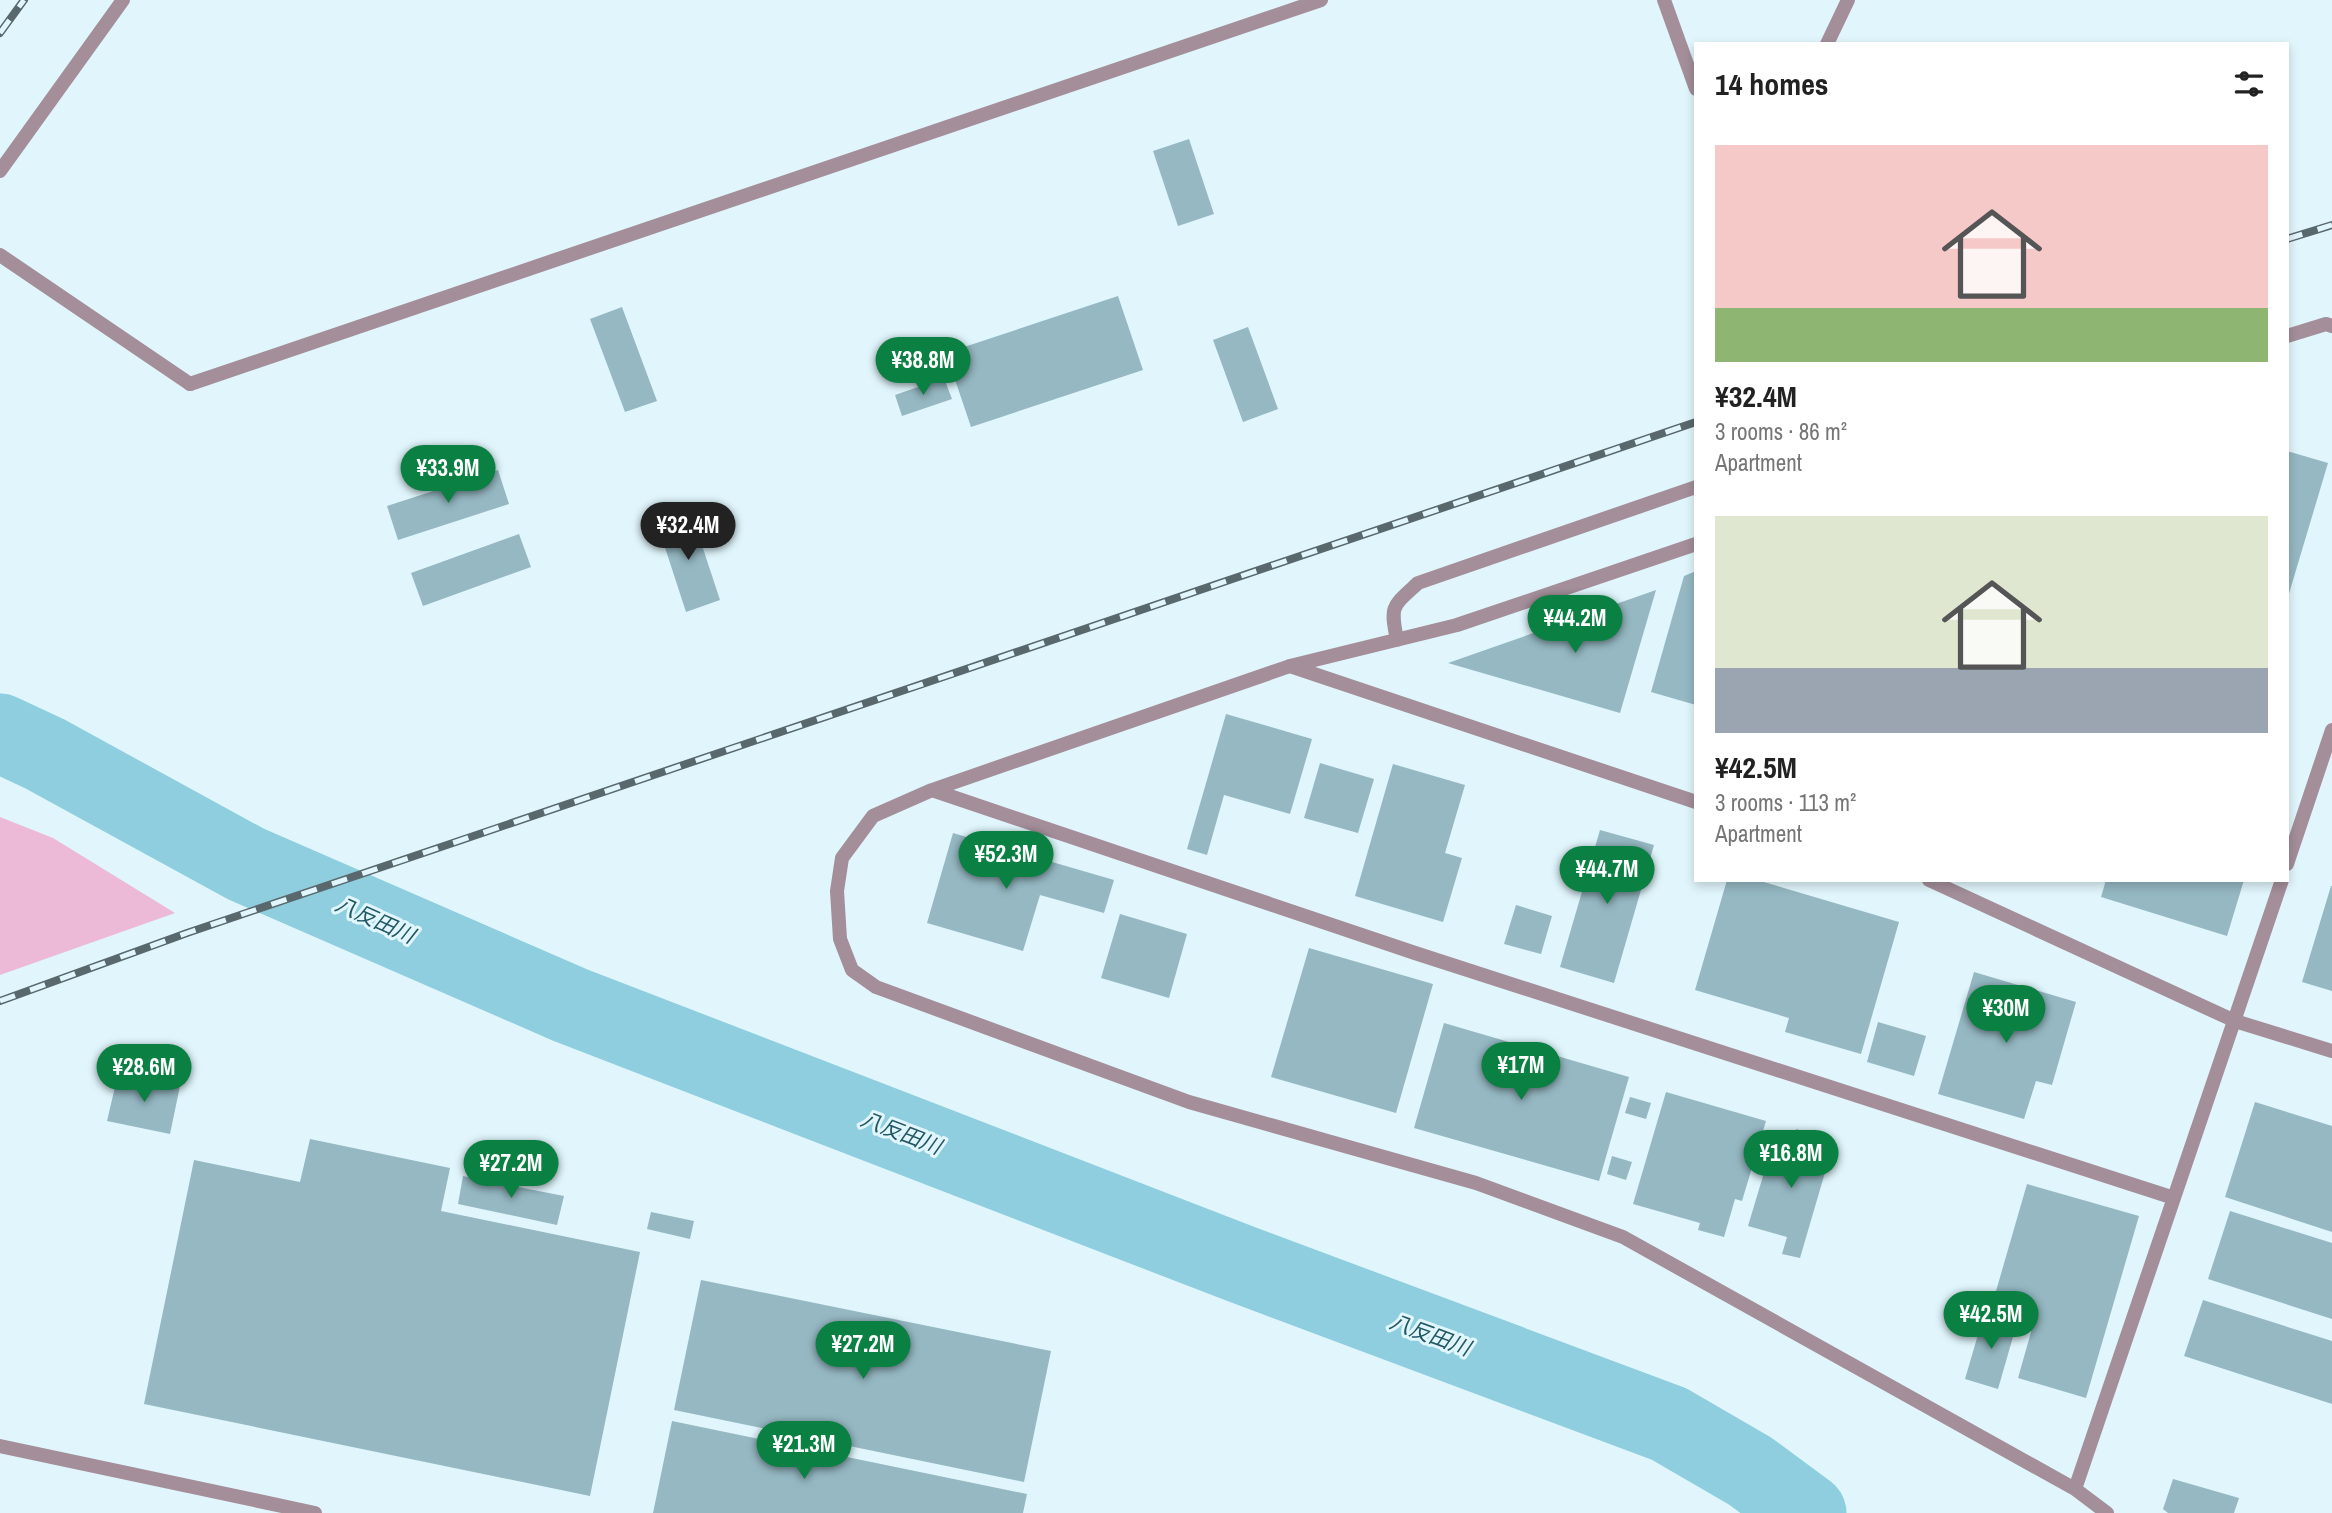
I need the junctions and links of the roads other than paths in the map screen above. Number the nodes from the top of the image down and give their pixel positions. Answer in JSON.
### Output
{"nodes":[{"id":1,"x":123,"y":0,"type":"edge"},
{"id":2,"x":1321,"y":0,"type":"edge"},
{"id":3,"x":1664,"y":0,"type":"edge"},
{"id":4,"x":1848,"y":0,"type":"edge"},
{"id":5,"x":1829,"y":42,"type":"edge"},
{"id":6,"x":1694,"y":83,"type":"edge"},
{"id":7,"x":0,"y":171,"type":"edge"},
{"id":8,"x":0,"y":255,"type":"edge"},
{"id":9,"x":2332,"y":326,"type":"edge"},
{"id":10,"x":2289,"y":335,"type":"edge"},
{"id":11,"x":1694,"y":488,"type":"edge"},
{"id":12,"x":1694,"y":545,"type":"edge"},
{"id":13,"x":1397,"y":640,"type":"junction"},
{"id":14,"x":1290,"y":666,"type":"junction"},
{"id":15,"x":2332,"y":730,"type":"edge"},
{"id":16,"x":932,"y":790,"type":"junction"},
{"id":17,"x":1694,"y":801,"type":"edge"},
{"id":18,"x":2289,"y":858,"type":"edge"},
{"id":19,"x":1933,"y":882,"type":"edge"},
{"id":20,"x":2281,"y":882,"type":"edge"},
{"id":21,"x":2235,"y":1021,"type":"junction"},
{"id":22,"x":2332,"y":1051,"type":"edge"},
{"id":23,"x":2174,"y":1198,"type":"junction"},
{"id":24,"x":0,"y":1446,"type":"edge"},
{"id":25,"x":2075,"y":1489,"type":"junction"},
{"id":26,"x":315,"y":1513,"type":"edge"},
{"id":27,"x":2107,"y":1513,"type":"edge"}],
"edges":[{"from":1,"to":7,"type":"street"},
{"from":2,"to":8,"type":"street"},
{"from":3,"to":6,"type":"street"},
{"from":4,"to":5,"type":"street"},
{"from":9,"to":10,"type":"street"},
{"from":11,"to":13,"type":"street"},
{"from":12,"to":13,"type":"street"},
{"from":13,"to":14,"type":"street"},
{"from":14,"to":16,"type":"street"},
{"from":14,"to":17,"type":"street"},
{"from":15,"to":18,"type":"street"},
{"from":16,"to":23,"type":"street"},
{"from":16,"to":25,"type":"street"},
{"from":19,"to":21,"type":"street"},
{"from":20,"to":21,"type":"street"},
{"from":21,"to":22,"type":"street"},
{"from":21,"to":23,"type":"street"},
{"from":23,"to":25,"type":"street"},
{"from":24,"to":26,"type":"street"},
{"from":25,"to":27,"type":"street"}]}
